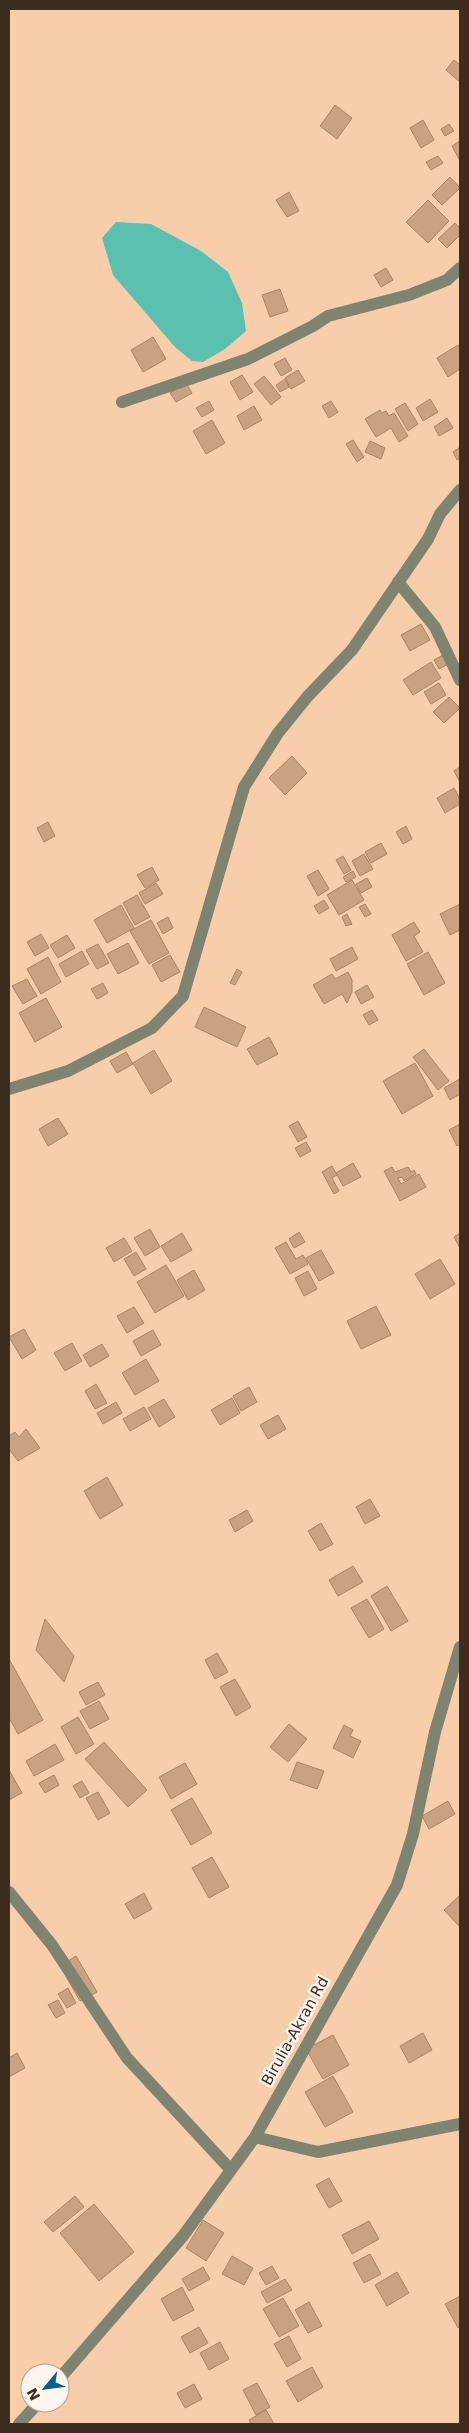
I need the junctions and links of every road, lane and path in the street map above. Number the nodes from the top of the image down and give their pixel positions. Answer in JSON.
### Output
{"nodes":[{"id":1,"x":460,"y":268,"type":"edge"},
{"id":2,"x":122,"y":402,"type":"dead end"},
{"id":3,"x":460,"y":490,"type":"edge"},
{"id":4,"x":398,"y":582,"type":"junction"},
{"id":5,"x":460,"y":680,"type":"edge"},
{"id":6,"x":9,"y":1090,"type":"edge"},
{"id":7,"x":460,"y":1647,"type":"edge"},
{"id":8,"x":9,"y":1892,"type":"edge"},
{"id":9,"x":460,"y":2124,"type":"edge"},
{"id":10,"x":255,"y":2137,"type":"junction"},
{"id":11,"x":230,"y":2170,"type":"junction"},
{"id":12,"x":70,"y":2366,"type":"edge"},
{"id":13,"x":29,"y":2413,"type":"edge"},
{"id":14,"x":19,"y":2424,"type":"edge"}],
"edges":[{"from":1,"to":2,"type":"street"},
{"from":3,"to":4,"type":"street"},
{"from":4,"to":5,"type":"street"},
{"from":4,"to":6,"type":"street"},
{"from":7,"to":10,"type":"street","name":"Birulia-Akran Rd"},
{"from":8,"to":11,"type":"street"},
{"from":9,"to":10,"type":"street"},
{"from":10,"to":11,"type":"street","name":"Birulia-Akran Rd"},
{"from":11,"to":12,"type":"street","name":"Birulia-Akran Rd"},
{"from":13,"to":14,"type":"street"}]}
